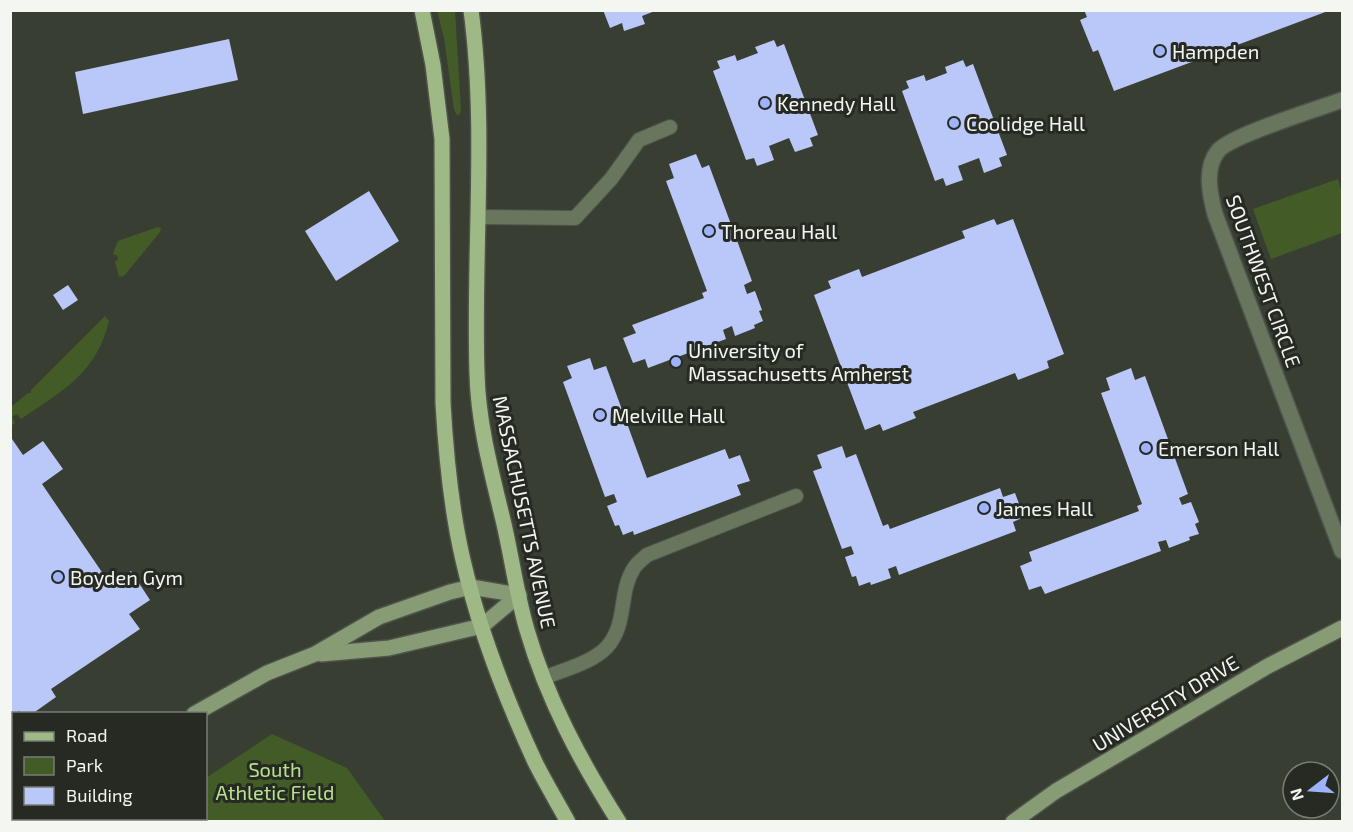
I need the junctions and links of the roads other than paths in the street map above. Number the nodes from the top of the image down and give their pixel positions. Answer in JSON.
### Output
{"nodes":[{"id":1,"x":422,"y":10,"type":"edge"},
{"id":2,"x":471,"y":10,"type":"edge"},
{"id":3,"x":1342,"y":100,"type":"edge"},
{"id":4,"x":670,"y":127,"type":"dead end"},
{"id":5,"x":478,"y":217,"type":"junction"},
{"id":6,"x":796,"y":496,"type":"dead end"},
{"id":7,"x":1342,"y":551,"type":"edge"},
{"id":8,"x":471,"y":587,"type":"junction"},
{"id":9,"x":519,"y":595,"type":"junction"},
{"id":10,"x":482,"y":626,"type":"junction"},
{"id":11,"x":1342,"y":628,"type":"edge"},
{"id":12,"x":315,"y":654,"type":"junction"},
{"id":13,"x":543,"y":678,"type":"junction"},
{"id":14,"x":198,"y":712,"type":"edge"},
{"id":15,"x":568,"y":822,"type":"edge"},
{"id":16,"x":619,"y":822,"type":"edge"},
{"id":17,"x":1013,"y":822,"type":"edge"}],
"edges":[{"from":1,"to":8,"type":"main road"},
{"from":2,"to":5,"type":"main road","name":"MASSACHUSETTS AVENUE"},
{"from":3,"to":7,"type":"street","name":"SOUTHWEST CIRCLE"},
{"from":4,"to":5,"type":"lane"},
{"from":5,"to":9,"type":"main road","name":"MASSACHUSETTS AVENUE"},
{"from":6,"to":13,"type":"lane"},
{"from":8,"to":9,"type":"main road"},
{"from":8,"to":10,"type":"main road"},
{"from":8,"to":12,"type":"main road"},
{"from":9,"to":10,"type":"main road"},
{"from":9,"to":13,"type":"main road","name":"MASSACHUSETTS AVENUE"},
{"from":10,"to":12,"type":"main road"},
{"from":10,"to":15,"type":"main road"},
{"from":11,"to":17,"type":"main road","name":"UNIVERSITY DRIVE"},
{"from":12,"to":14,"type":"main road"},
{"from":13,"to":16,"type":"main road","name":"MASSACHUSETTS AVENUE"}]}
